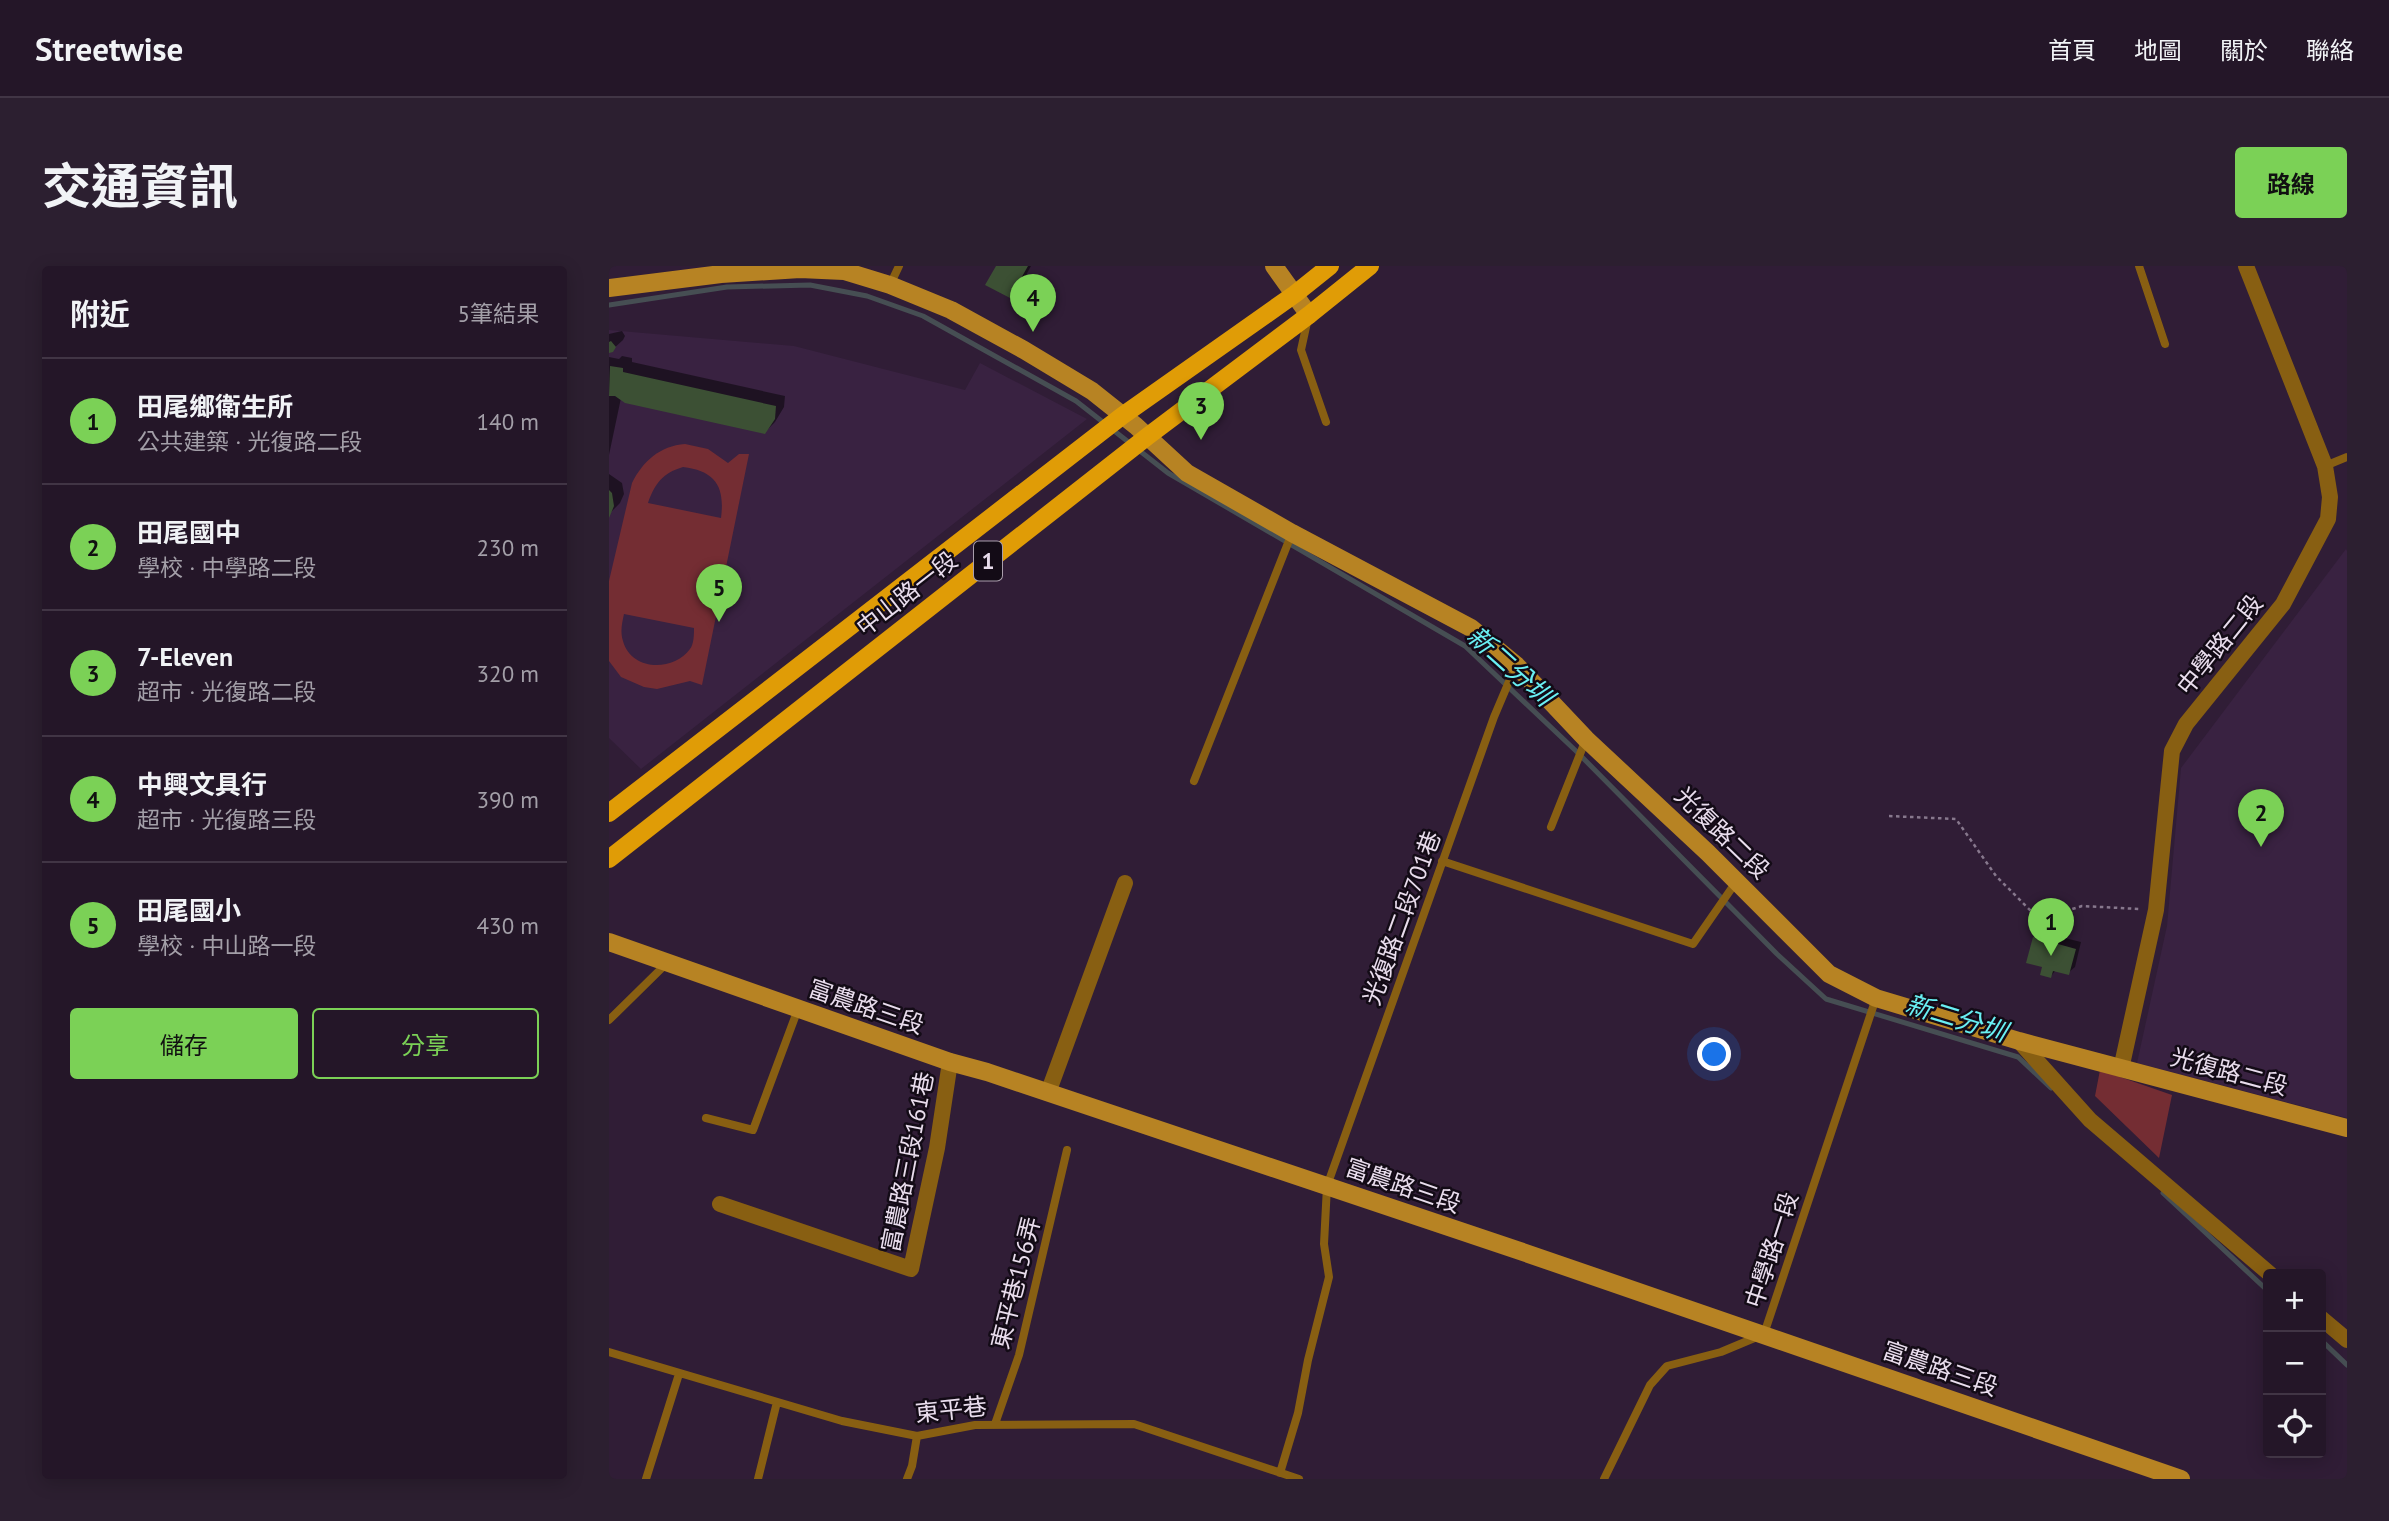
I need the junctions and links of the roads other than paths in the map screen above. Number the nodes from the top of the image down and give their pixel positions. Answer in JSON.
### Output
{"nodes":[{"id":1,"x":899,"y":266,"type":"edge"},
{"id":2,"x":1274,"y":266,"type":"edge"},
{"id":3,"x":1330,"y":266,"type":"edge"},
{"id":4,"x":1370,"y":266,"type":"edge"},
{"id":5,"x":2139,"y":266,"type":"edge"},
{"id":6,"x":2246,"y":266,"type":"edge"},
{"id":7,"x":890,"y":285,"type":"junction"},
{"id":8,"x":609,"y":288,"type":"edge"},
{"id":9,"x":1295,"y":294,"type":"junction"},
{"id":10,"x":1309,"y":315,"type":"junction"},
{"id":11,"x":2165,"y":344,"type":"dead end"},
{"id":12,"x":1326,"y":422,"type":"dead end"},
{"id":13,"x":1135,"y":426,"type":"junction"},
{"id":14,"x":2347,"y":457,"type":"edge"},
{"id":15,"x":2325,"y":467,"type":"junction"},
{"id":16,"x":1292,"y":533,"type":"junction"},
{"id":17,"x":1516,"y":665,"type":"junction"},
{"id":18,"x":1586,"y":740,"type":"junction"},
{"id":19,"x":1194,"y":781,"type":"dead end"},
{"id":20,"x":609,"y":813,"type":"edge"},
{"id":21,"x":1551,"y":827,"type":"dead end"},
{"id":22,"x":609,"y":859,"type":"edge"},
{"id":23,"x":1443,"y":861,"type":"junction"},
{"id":24,"x":1737,"y":881,"type":"junction"},
{"id":25,"x":1125,"y":883,"type":"dead end"},
{"id":26,"x":609,"y":942,"type":"edge"},
{"id":27,"x":667,"y":963,"type":"junction"},
{"id":28,"x":1876,"y":998,"type":"junction"},
{"id":29,"x":797,"y":1009,"type":"junction"},
{"id":30,"x":609,"y":1020,"type":"edge"},
{"id":31,"x":2019,"y":1041,"type":"junction"},
{"id":32,"x":950,"y":1062,"type":"junction"},
{"id":33,"x":2121,"y":1069,"type":"junction"},
{"id":34,"x":1048,"y":1093,"type":"junction"},
{"id":35,"x":706,"y":1118,"type":"dead end"},
{"id":36,"x":2347,"y":1128,"type":"edge"},
{"id":37,"x":1067,"y":1150,"type":"dead end"},
{"id":38,"x":1327,"y":1186,"type":"junction"},
{"id":39,"x":720,"y":1205,"type":"dead end"},
{"id":40,"x":2264,"y":1269,"type":"edge"},
{"id":41,"x":2326,"y":1322,"type":"edge"},
{"id":42,"x":1764,"y":1334,"type":"junction"},
{"id":43,"x":2347,"y":1340,"type":"edge"},
{"id":44,"x":609,"y":1352,"type":"edge"},
{"id":45,"x":679,"y":1374,"type":"junction"},
{"id":46,"x":777,"y":1402,"type":"junction"},
{"id":47,"x":995,"y":1424,"type":"junction"},
{"id":48,"x":917,"y":1436,"type":"junction"},
{"id":49,"x":1280,"y":1473,"type":"junction"},
{"id":50,"x":646,"y":1479,"type":"edge"},
{"id":51,"x":758,"y":1479,"type":"edge"},
{"id":52,"x":907,"y":1479,"type":"edge"},
{"id":53,"x":1299,"y":1479,"type":"edge"},
{"id":54,"x":1604,"y":1479,"type":"edge"},
{"id":55,"x":2181,"y":1479,"type":"edge"}],
"edges":[{"from":1,"to":7,"type":"lane"},
{"from":2,"to":9,"type":"street"},
{"from":3,"to":9,"type":"main road","name":"中山路一段","number":"1"},
{"from":4,"to":10,"type":"main road","name":"中山路一段","number":"1"},
{"from":5,"to":11,"type":"lane"},
{"from":6,"to":15,"type":"street","name":"中學路二段"},
{"from":7,"to":8,"type":"street","name":"光復路二段"},
{"from":7,"to":13,"type":"street","name":"光復路二段"},
{"from":9,"to":10,"type":"street"},
{"from":9,"to":13,"type":"main road","name":"中山路一段","number":"1"},
{"from":10,"to":12,"type":"lane"},
{"from":10,"to":13,"type":"main road","name":"中山路一段","number":"1"},
{"from":13,"to":16,"type":"street","name":"光復路二段"},
{"from":13,"to":20,"type":"main road","name":"中山路一段","number":"1"},
{"from":13,"to":22,"type":"main road","name":"中山路一段","number":"1"},
{"from":14,"to":15,"type":"lane"},
{"from":15,"to":33,"type":"street","name":"中學路二段"},
{"from":16,"to":17,"type":"street","name":"光復路二段"},
{"from":16,"to":19,"type":"lane"},
{"from":17,"to":18,"type":"street","name":"光復路二段"},
{"from":17,"to":23,"type":"lane","name":"光復路二段701巷"},
{"from":18,"to":21,"type":"lane"},
{"from":18,"to":24,"type":"street","name":"光復路二段"},
{"from":23,"to":24,"type":"lane"},
{"from":23,"to":38,"type":"lane","name":"光復路二段701巷"},
{"from":24,"to":28,"type":"street","name":"光復路二段"},
{"from":25,"to":34,"type":"street"},
{"from":26,"to":27,"type":"street","name":"富農路三段"},
{"from":27,"to":29,"type":"street","name":"富農路三段"},
{"from":27,"to":30,"type":"lane"},
{"from":28,"to":31,"type":"street","name":"光復路二段"},
{"from":28,"to":42,"type":"lane","name":"中學路一段"},
{"from":29,"to":32,"type":"street","name":"富農路三段"},
{"from":29,"to":35,"type":"lane"},
{"from":31,"to":33,"type":"street","name":"光復路二段"},
{"from":31,"to":40,"type":"street"},
{"from":32,"to":34,"type":"street","name":"富農路三段"},
{"from":32,"to":39,"type":"street","name":"富農路三段161巷"},
{"from":33,"to":36,"type":"street","name":"光復路二段"},
{"from":34,"to":38,"type":"street","name":"富農路三段"},
{"from":37,"to":47,"type":"lane","name":"東平巷156弄"},
{"from":38,"to":42,"type":"street","name":"富農路三段"},
{"from":38,"to":49,"type":"lane","name":"光復路二段701巷"},
{"from":41,"to":43,"type":"street"},
{"from":42,"to":54,"type":"lane","name":"中學路一段"},
{"from":42,"to":55,"type":"street","name":"富農路三段"},
{"from":44,"to":45,"type":"lane","name":"東平巷"},
{"from":45,"to":46,"type":"lane","name":"東平巷"},
{"from":45,"to":50,"type":"lane"},
{"from":46,"to":48,"type":"lane","name":"東平巷"},
{"from":46,"to":51,"type":"lane"},
{"from":47,"to":48,"type":"lane","name":"東平巷"},
{"from":47,"to":49,"type":"lane","name":"東平巷"},
{"from":48,"to":52,"type":"lane"},
{"from":49,"to":53,"type":"lane","name":"東平巷"}]}
